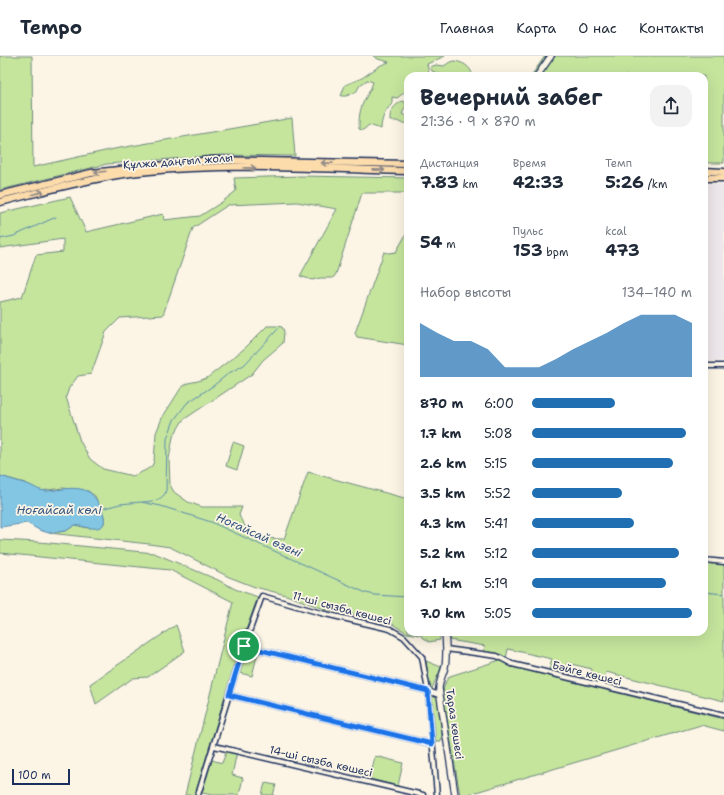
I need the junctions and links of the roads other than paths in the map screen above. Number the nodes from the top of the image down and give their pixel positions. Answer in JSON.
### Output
{"nodes":[{"id":1,"x":551,"y":56,"type":"edge"},
{"id":2,"x":540,"y":72,"type":"edge"},
{"id":3,"x":404,"y":164,"type":"edge"},
{"id":4,"x":404,"y":171,"type":"edge"},
{"id":5,"x":708,"y":171,"type":"edge"},
{"id":6,"x":724,"y":172,"type":"edge"},
{"id":7,"x":708,"y":178,"type":"edge"},
{"id":8,"x":724,"y":178,"type":"edge"},
{"id":9,"x":0,"y":195,"type":"edge"},
{"id":10,"x":0,"y":202,"type":"edge"},
{"id":11,"x":708,"y":366,"type":"edge"},
{"id":12,"x":724,"y":366,"type":"edge"},
{"id":13,"x":724,"y":372,"type":"edge"},
{"id":14,"x":708,"y":560,"type":"edge"},
{"id":15,"x":724,"y":562,"type":"edge"},
{"id":16,"x":445,"y":636,"type":"edge"},
{"id":17,"x":244,"y":646,"type":"junction"},
{"id":18,"x":446,"y":649,"type":"junction"},
{"id":19,"x":428,"y":691,"type":"junction"},
{"id":20,"x":229,"y":695,"type":"junction"},
{"id":21,"x":439,"y":695,"type":"junction"},
{"id":22,"x":724,"y":715,"type":"edge"},
{"id":23,"x":432,"y":744,"type":"junction"},
{"id":24,"x":214,"y":746,"type":"junction"},
{"id":25,"x":198,"y":795,"type":"edge"},
{"id":26,"x":423,"y":795,"type":"edge"},
{"id":27,"x":437,"y":795,"type":"edge"},
{"id":28,"x":455,"y":795,"type":"edge"}],
"edges":[{"from":1,"to":2,"type":"street"},
{"from":3,"to":9,"type":"main road","name":"Құлжа даңғыл жолы","one_way":true},
{"from":10,"to":4,"type":"main road","name":"Құлжа даңғыл жолы","one_way":true},
{"from":5,"to":6,"type":"main road"},
{"from":7,"to":8,"type":"main road"},
{"from":11,"to":12,"type":"street"},
{"from":12,"to":13,"type":"street"},
{"from":14,"to":15,"type":"street"},
{"from":16,"to":18,"type":"street","name":"Тараз көшесі"},
{"from":17,"to":19,"type":"street"},
{"from":17,"to":19,"type":"street","name":"11-ші сызба көшесі"},
{"from":17,"to":20,"type":"street"},
{"from":18,"to":21,"type":"street","name":"Тараз көшесі"},
{"from":18,"to":22,"type":"street","name":"Бәйге көшесі"},
{"from":19,"to":21,"type":"street"},
{"from":19,"to":23,"type":"street","name":"11-ші сызба көшесі"},
{"from":20,"to":23,"type":"street"},
{"from":20,"to":24,"type":"street"},
{"from":21,"to":28,"type":"street","name":"Тараз көшесі"},
{"from":23,"to":27,"type":"street","name":"11-ші сызба көшесі"},
{"from":24,"to":25,"type":"street"},
{"from":24,"to":26,"type":"street","name":"14-ші сызба көшесі"}]}
